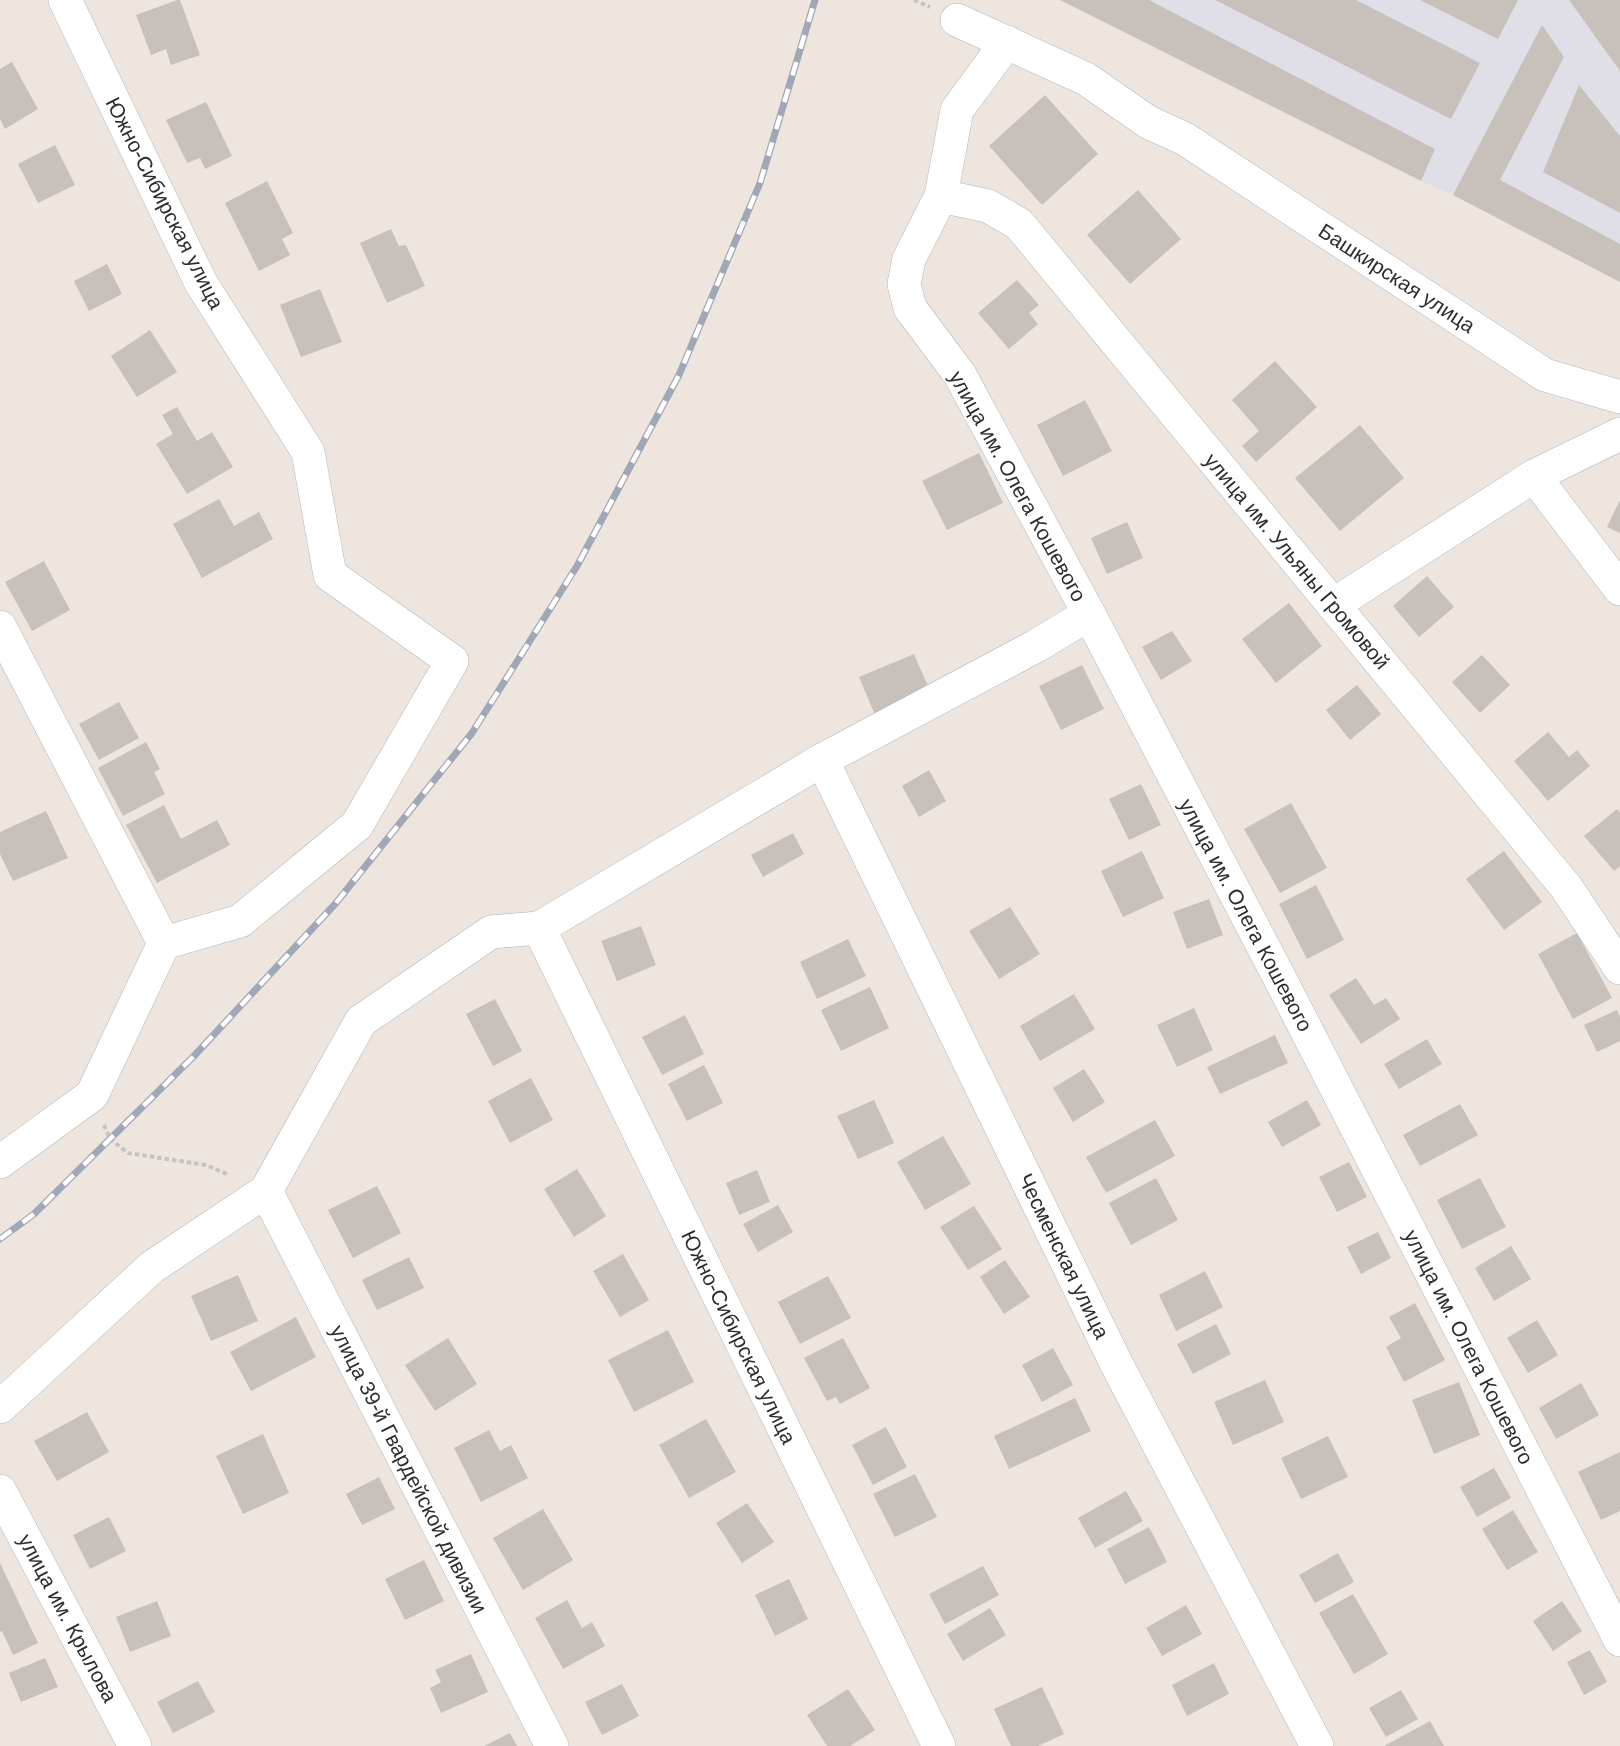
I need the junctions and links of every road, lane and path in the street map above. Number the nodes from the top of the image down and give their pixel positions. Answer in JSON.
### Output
{"nodes":[{"id":1,"x":65,"y":0,"type":"edge"},
{"id":2,"x":957,"y":20,"type":"dead end"},
{"id":3,"x":1007,"y":42,"type":"junction"},
{"id":4,"x":941,"y":196,"type":"junction"},
{"id":5,"x":1620,"y":397,"type":"edge"},
{"id":6,"x":1620,"y":434,"type":"edge"},
{"id":7,"x":1534,"y":476,"type":"junction"},
{"id":8,"x":1620,"y":589,"type":"edge"},
{"id":9,"x":1333,"y":605,"type":"junction"},
{"id":10,"x":1089,"y":614,"type":"junction"},
{"id":11,"x":0,"y":627,"type":"edge"},
{"id":12,"x":822,"y":760,"type":"junction"},
{"id":13,"x":539,"y":928,"type":"junction"},
{"id":14,"x":164,"y":943,"type":"junction"},
{"id":15,"x":1620,"y":969,"type":"edge"},
{"id":16,"x":92,"y":1095,"type":"junction"},
{"id":17,"x":0,"y":1162,"type":"edge"},
{"id":18,"x":266,"y":1191,"type":"junction"},
{"id":19,"x":0,"y":1407,"type":"edge"},
{"id":20,"x":0,"y":1491,"type":"edge"},
{"id":21,"x":1620,"y":1640,"type":"edge"},
{"id":22,"x":135,"y":1746,"type":"edge"},
{"id":23,"x":552,"y":1746,"type":"edge"},
{"id":24,"x":939,"y":1746,"type":"edge"},
{"id":25,"x":1317,"y":1746,"type":"edge"}],
"edges":[{"from":1,"to":14,"type":"street","name":"Южно-Сибирская улица"},
{"from":2,"to":3,"type":"street","name":"Башкирская улица"},
{"from":3,"to":4,"type":"street","name":"улица им. Олега Кошевого"},
{"from":3,"to":5,"type":"street","name":"Башкирская улица"},
{"from":4,"to":9,"type":"street","name":"улица им. Ульяны Громовой"},
{"from":4,"to":10,"type":"street","name":"улица им. Олега Кошевого"},
{"from":6,"to":7,"type":"street"},
{"from":7,"to":8,"type":"street"},
{"from":7,"to":9,"type":"street"},
{"from":9,"to":15,"type":"street","name":"улица им. Ульяны Громовой"},
{"from":10,"to":12,"type":"street"},
{"from":10,"to":21,"type":"street","name":"улица им. Олега Кошевого"},
{"from":11,"to":14,"type":"street"},
{"from":12,"to":13,"type":"street"},
{"from":12,"to":25,"type":"street","name":"Чесменская улица"},
{"from":13,"to":18,"type":"street"},
{"from":13,"to":24,"type":"street","name":"Южно-Сибирская улица"},
{"from":14,"to":16,"type":"street"},
{"from":16,"to":17,"type":"street"},
{"from":16,"to":18,"type":"path"},
{"from":18,"to":19,"type":"street"},
{"from":18,"to":23,"type":"street","name":"улица 39-й Гвардейской дивизии"},
{"from":20,"to":22,"type":"street","name":"улица им. Крылова"}]}
